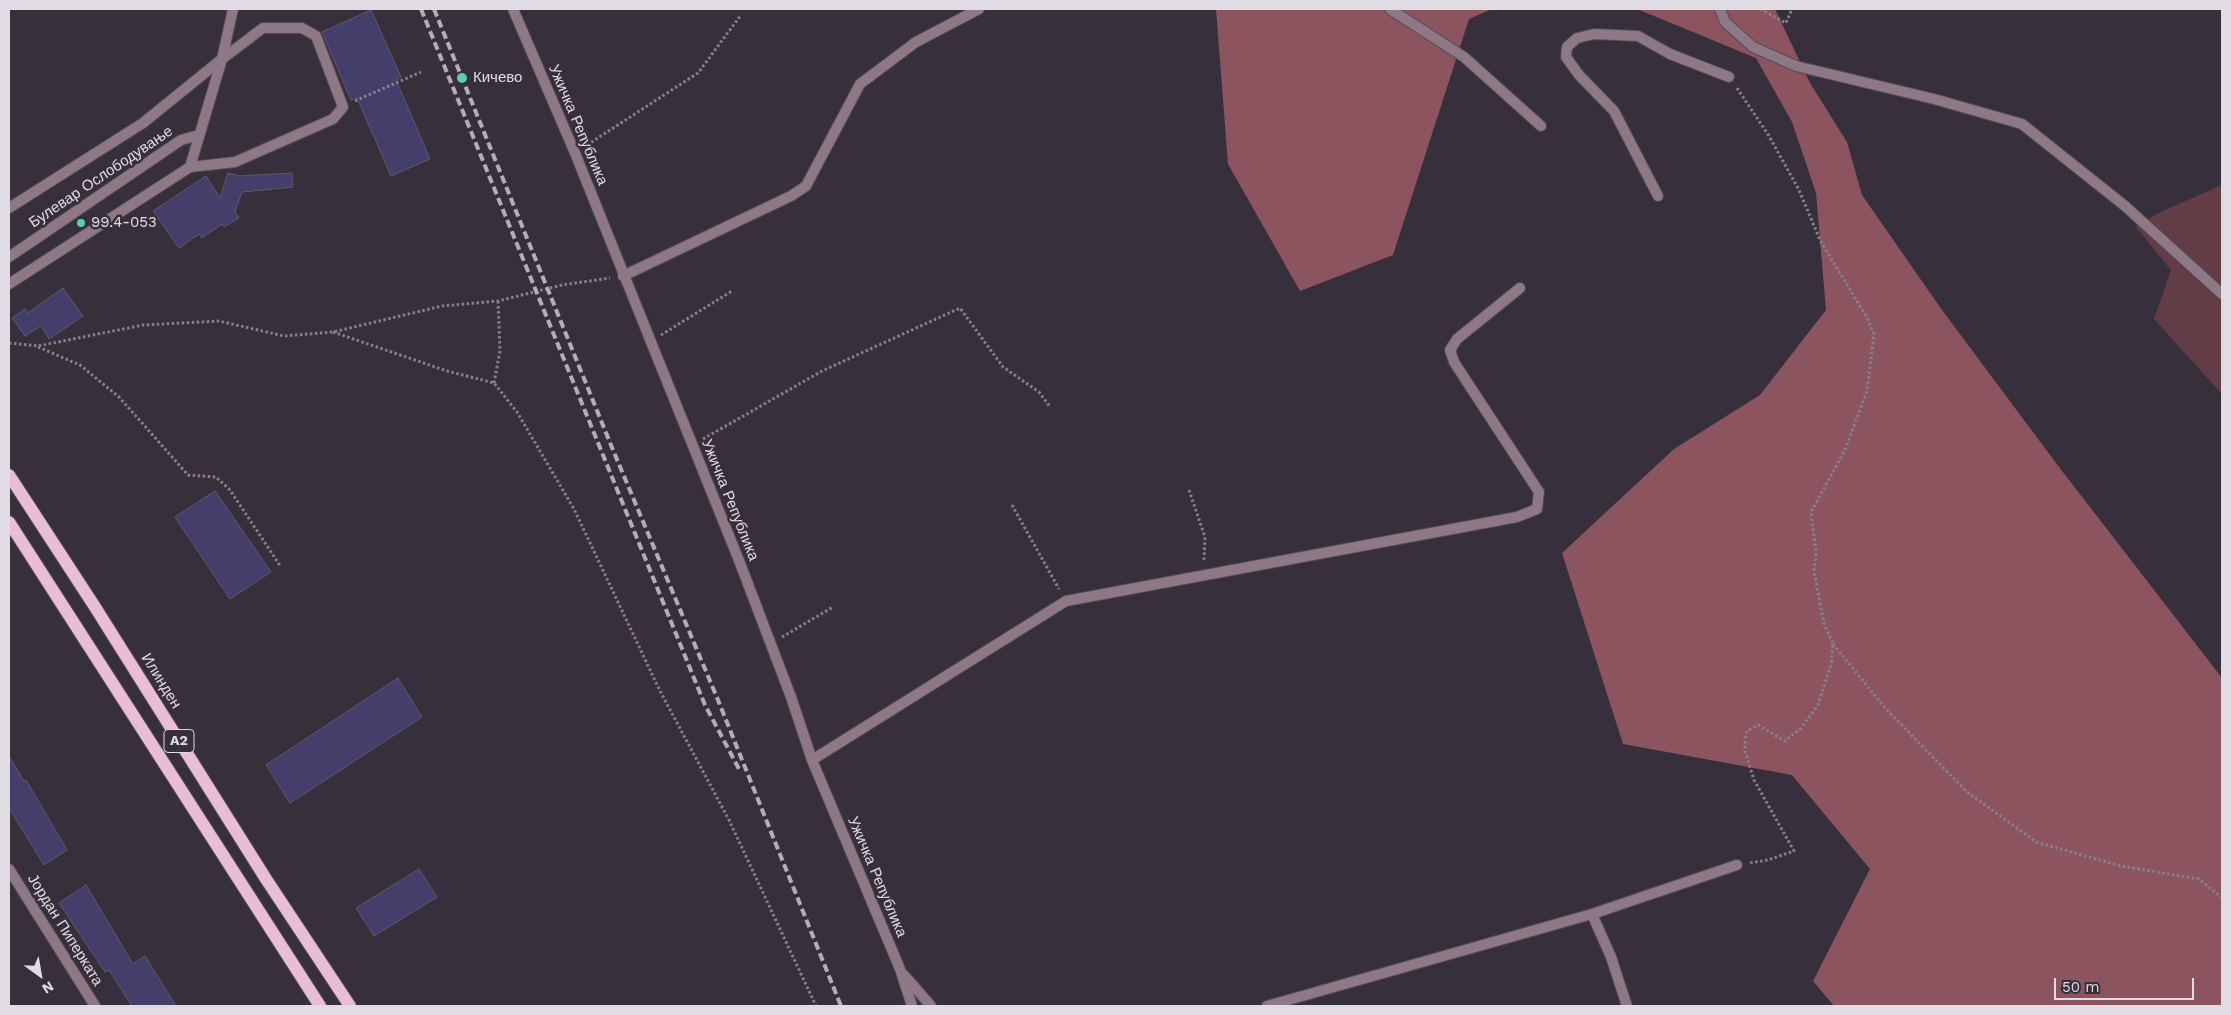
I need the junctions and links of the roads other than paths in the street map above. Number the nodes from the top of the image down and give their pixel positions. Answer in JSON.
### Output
{"nodes":[{"id":1,"x":233,"y":9,"type":"edge"},
{"id":2,"x":513,"y":9,"type":"edge"},
{"id":3,"x":979,"y":9,"type":"edge"},
{"id":4,"x":1390,"y":9,"type":"edge"},
{"id":5,"x":1720,"y":9,"type":"edge"},
{"id":6,"x":222,"y":60,"type":"junction"},
{"id":7,"x":1729,"y":77,"type":"road end"},
{"id":8,"x":1541,"y":126,"type":"dead end"},
{"id":9,"x":199,"y":135,"type":"junction"},
{"id":10,"x":190,"y":167,"type":"junction"},
{"id":11,"x":1658,"y":196,"type":"dead end"},
{"id":12,"x":9,"y":208,"type":"edge"},
{"id":13,"x":9,"y":257,"type":"edge"},
{"id":14,"x":623,"y":276,"type":"junction"},
{"id":15,"x":9,"y":284,"type":"edge"},
{"id":16,"x":1520,"y":288,"type":"dead end"},
{"id":17,"x":2222,"y":294,"type":"edge"},
{"id":18,"x":9,"y":475,"type":"edge"},
{"id":19,"x":9,"y":522,"type":"edge"},
{"id":20,"x":812,"y":760,"type":"junction"},
{"id":21,"x":1737,"y":864,"type":"road end"},
{"id":22,"x":9,"y":869,"type":"edge"},
{"id":23,"x":1592,"y":914,"type":"junction"},
{"id":24,"x":900,"y":969,"type":"junction"},
{"id":25,"x":95,"y":1006,"type":"edge"},
{"id":26,"x":320,"y":1006,"type":"edge"},
{"id":27,"x":350,"y":1006,"type":"edge"},
{"id":28,"x":912,"y":1006,"type":"edge"},
{"id":29,"x":931,"y":1006,"type":"edge"},
{"id":30,"x":1267,"y":1006,"type":"edge"},
{"id":31,"x":1627,"y":1006,"type":"edge"}],
"edges":[{"from":1,"to":6,"type":"street"},
{"from":2,"to":14,"type":"street","name":"Ужичка Република"},
{"from":3,"to":14,"type":"street"},
{"from":4,"to":8,"type":"street"},
{"from":5,"to":17,"type":"street"},
{"from":6,"to":9,"type":"street"},
{"from":6,"to":10,"type":"street"},
{"from":6,"to":12,"type":"street"},
{"from":7,"to":11,"type":"street"},
{"from":9,"to":10,"type":"street"},
{"from":9,"to":13,"type":"street","name":"Булевар Ослободување"},
{"from":10,"to":15,"type":"street"},
{"from":14,"to":20,"type":"street","name":"Ужичка Република"},
{"from":16,"to":20,"type":"street"},
{"from":18,"to":27,"type":"main road","name":"Илинден","number":"A2"},
{"from":19,"to":26,"type":"main road","number":"A2"},
{"from":20,"to":24,"type":"street","name":"Ужичка Република"},
{"from":21,"to":23,"type":"street"},
{"from":22,"to":25,"type":"street","name":"Јордан Пиперката"},
{"from":23,"to":30,"type":"street"},
{"from":23,"to":31,"type":"street"},
{"from":24,"to":28,"type":"street","name":"Ужичка Република"},
{"from":24,"to":29,"type":"street"}]}
